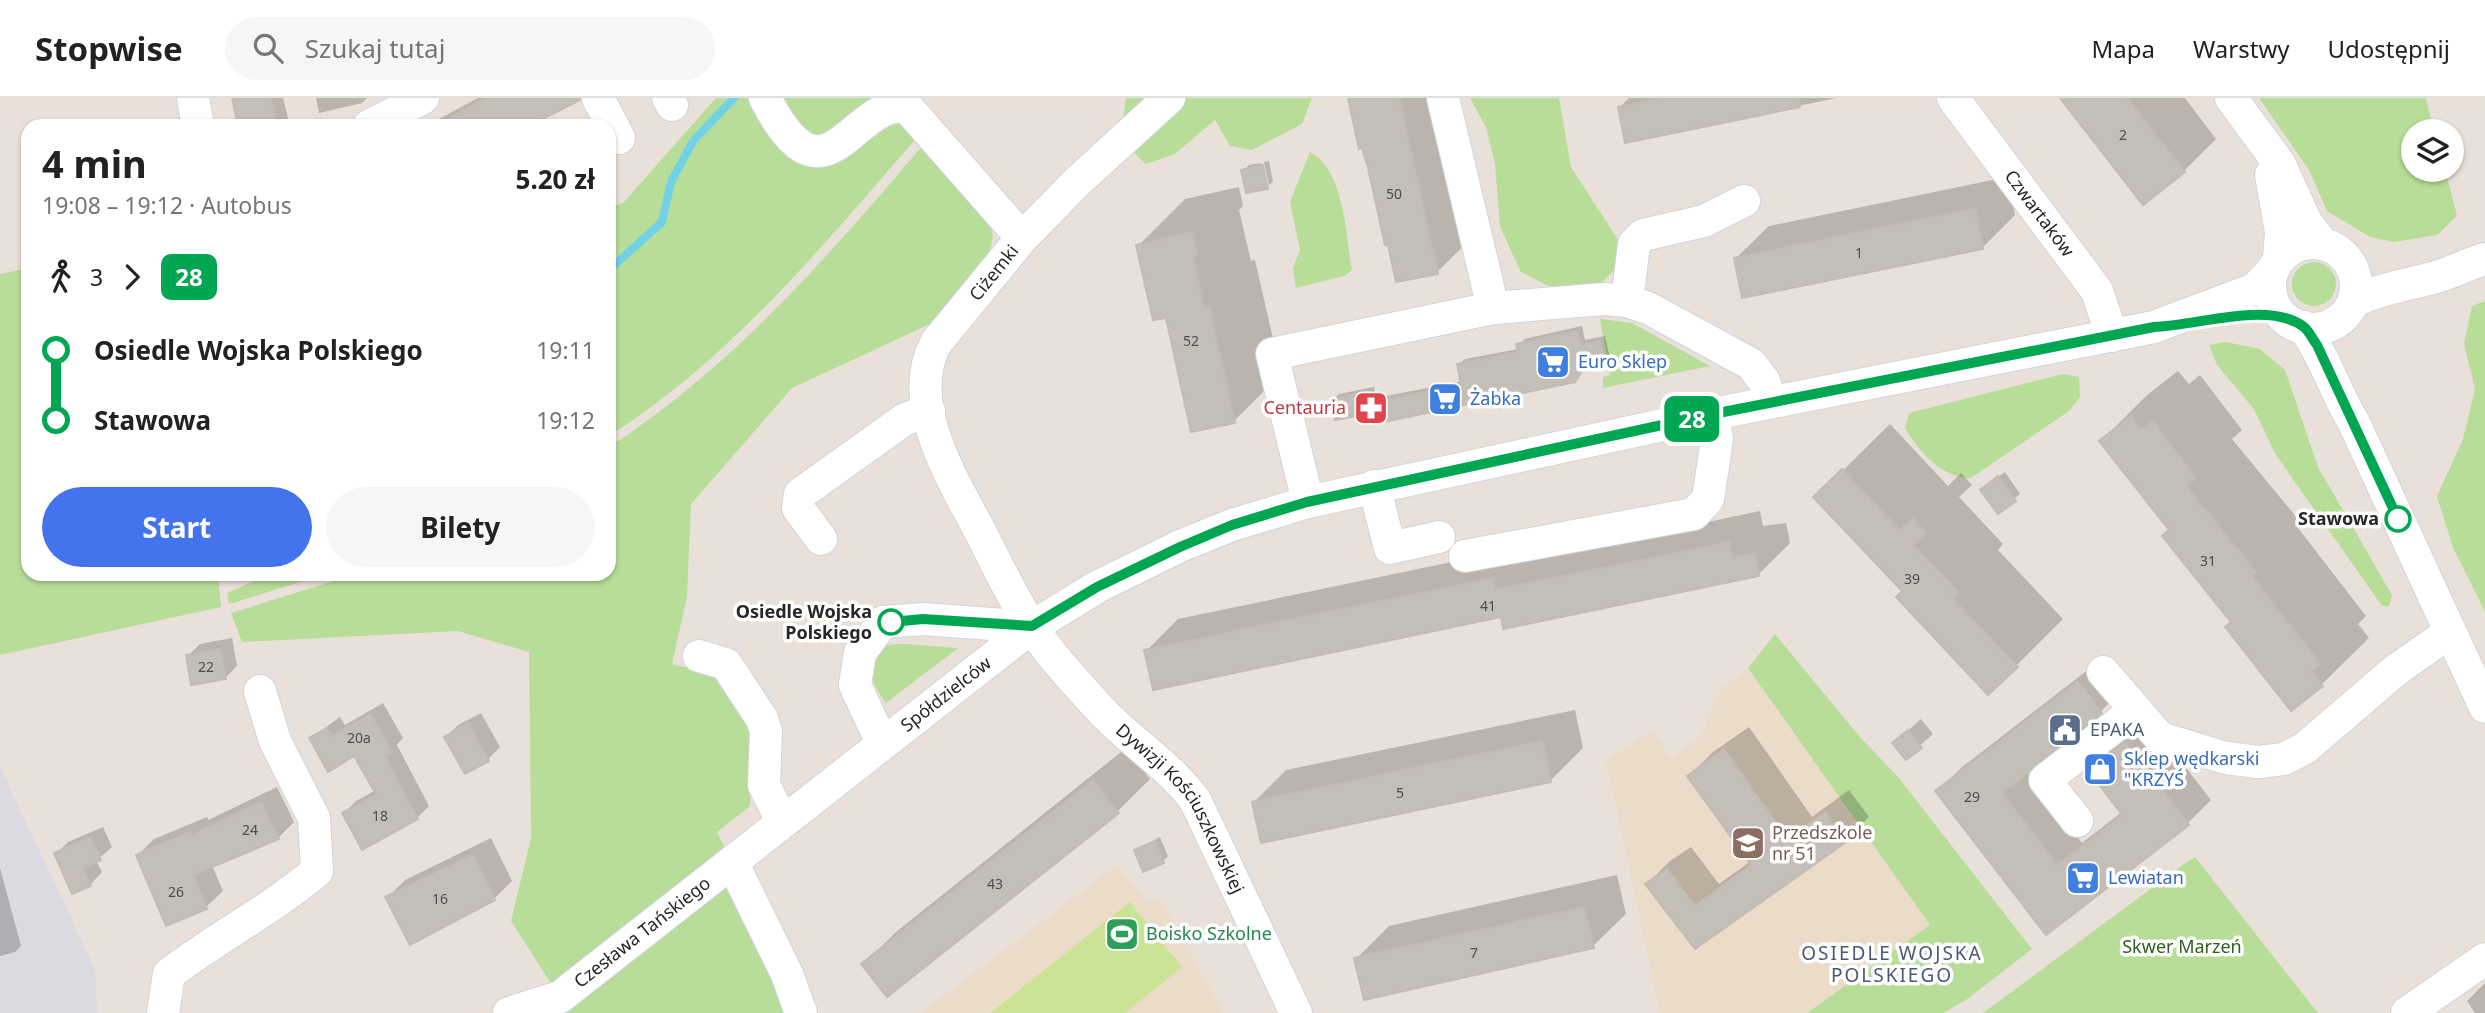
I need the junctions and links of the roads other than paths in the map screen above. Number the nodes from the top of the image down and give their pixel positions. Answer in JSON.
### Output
{"nodes":[{"id":1,"x":193,"y":98,"type":"edge"},
{"id":2,"x":423,"y":98,"type":"edge"},
{"id":3,"x":598,"y":98,"type":"edge"},
{"id":4,"x":765,"y":98,"type":"edge"},
{"id":5,"x":1170,"y":98,"type":"edge"},
{"id":6,"x":1443,"y":98,"type":"edge"},
{"id":7,"x":1953,"y":98,"type":"edge"},
{"id":8,"x":2231,"y":98,"type":"edge"},
{"id":9,"x":197,"y":119,"type":"edge"},
{"id":10,"x":382,"y":119,"type":"edge"},
{"id":11,"x":609,"y":119,"type":"edge"},
{"id":12,"x":616,"y":132,"type":"edge"},
{"id":13,"x":619,"y":138,"type":"dead end"},
{"id":14,"x":2263,"y":143,"type":"junction"},
{"id":15,"x":1744,"y":201,"type":"dead end"},
{"id":16,"x":1022,"y":238,"type":"junction"},
{"id":17,"x":2334,"y":250,"type":"junction"},
{"id":18,"x":2470,"y":263,"type":"edge"},
{"id":19,"x":2276,"y":265,"type":"junction"},
{"id":20,"x":1627,"y":301,"type":"junction"},
{"id":21,"x":2351,"y":306,"type":"junction"},
{"id":22,"x":1493,"y":308,"type":"junction"},
{"id":23,"x":2293,"y":321,"type":"junction"},
{"id":24,"x":2154,"y":327,"type":"junction"},
{"id":25,"x":2112,"y":336,"type":"junction"},
{"id":26,"x":1771,"y":402,"type":"junction"},
{"id":27,"x":929,"y":411,"type":"junction"},
{"id":28,"x":1713,"y":414,"type":"junction"},
{"id":29,"x":2354,"y":423,"type":"junction"},
{"id":30,"x":1374,"y":486,"type":"junction"},
{"id":31,"x":1307,"y":502,"type":"junction"},
{"id":32,"x":1438,"y":537,"type":"dead end"},
{"id":33,"x":821,"y":539,"type":"dead end"},
{"id":34,"x":1465,"y":556,"type":"dead end"},
{"id":35,"x":1032,"y":626,"type":"junction"},
{"id":36,"x":2450,"y":632,"type":"junction"},
{"id":37,"x":699,"y":656,"type":"dead end"},
{"id":38,"x":2103,"y":672,"type":"dead end"},
{"id":39,"x":260,"y":691,"type":"dead end"},
{"id":40,"x":2485,"y":707,"type":"edge"},
{"id":41,"x":2136,"y":710,"type":"junction"},
{"id":42,"x":882,"y":743,"type":"junction"},
{"id":43,"x":782,"y":821,"type":"junction"},
{"id":44,"x":2077,"y":821,"type":"dead end"},
{"id":45,"x":732,"y":862,"type":"junction"},
{"id":46,"x":2485,"y":959,"type":"edge"},
{"id":47,"x":2416,"y":1011,"type":"edge"},
{"id":48,"x":163,"y":1013,"type":"edge"},
{"id":49,"x":509,"y":1013,"type":"edge"},
{"id":50,"x":801,"y":1013,"type":"edge"},
{"id":51,"x":1296,"y":1013,"type":"edge"}],
"edges":[{"from":1,"to":9,"type":"street"},
{"from":2,"to":10,"type":"street"},
{"from":3,"to":11,"type":"street"},
{"from":4,"to":16,"type":"street","name":"Ciżemki"},
{"from":5,"to":16,"type":"street"},
{"from":6,"to":22,"type":"street"},
{"from":7,"to":25,"type":"street","name":"Czwartaków"},
{"from":8,"to":14,"type":"street"},
{"from":12,"to":13,"type":"street"},
{"from":14,"to":17,"type":"street"},
{"from":14,"to":19,"type":"street"},
{"from":15,"to":20,"type":"street"},
{"from":16,"to":27,"type":"street","name":"Ciżemki"},
{"from":17,"to":18,"type":"street"},
{"from":17,"to":19,"type":"street"},
{"from":17,"to":21,"type":"street"},
{"from":18,"to":21,"type":"street"},
{"from":19,"to":23,"type":"street"},
{"from":19,"to":24,"type":"street","name":"Spółdzielców"},
{"from":20,"to":22,"type":"street"},
{"from":20,"to":26,"type":"street"},
{"from":21,"to":23,"type":"street"},
{"from":21,"to":29,"type":"street"},
{"from":22,"to":31,"type":"street"},
{"from":23,"to":24,"type":"street","name":"Spółdzielców"},
{"from":23,"to":29,"type":"street"},
{"from":24,"to":25,"type":"street","name":"Spółdzielców"},
{"from":25,"to":26,"type":"street","name":"Spółdzielców"},
{"from":26,"to":28,"type":"street","name":"Spółdzielców"},
{"from":27,"to":33,"type":"street"},
{"from":27,"to":35,"type":"street","name":"Ciżemki"},
{"from":28,"to":30,"type":"street","name":"Spółdzielców"},
{"from":28,"to":34,"type":"street"},
{"from":29,"to":36,"type":"street"},
{"from":30,"to":31,"type":"street","name":"Spółdzielców"},
{"from":30,"to":32,"type":"street"},
{"from":31,"to":35,"type":"street","name":"Spółdzielców"},
{"from":35,"to":42,"type":"street","name":"Spółdzielców"},
{"from":35,"to":42,"type":"street"},
{"from":35,"to":51,"type":"street","name":"Dywizji Kościuszkowskiej"},
{"from":36,"to":40,"type":"street"},
{"from":36,"to":41,"type":"street"},
{"from":37,"to":43,"type":"street"},
{"from":38,"to":41,"type":"street"},
{"from":39,"to":48,"type":"street"},
{"from":41,"to":44,"type":"street"},
{"from":42,"to":43,"type":"street","name":"Spółdzielców"},
{"from":43,"to":45,"type":"street","name":"Spółdzielców"},
{"from":45,"to":49,"type":"street","name":"Czesława Tańskiego"},
{"from":45,"to":50,"type":"street"},
{"from":46,"to":47,"type":"street"}]}
